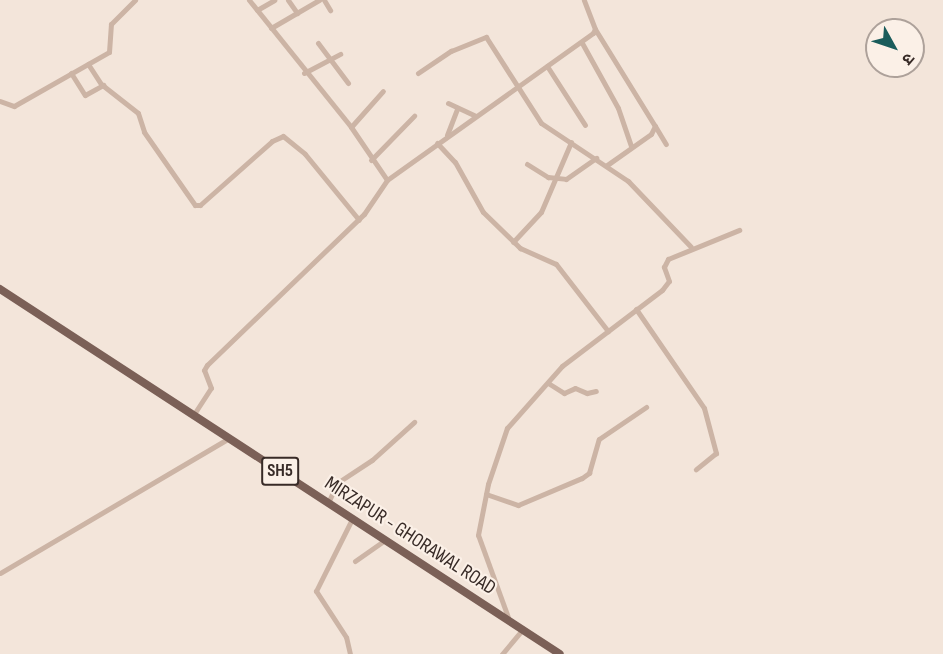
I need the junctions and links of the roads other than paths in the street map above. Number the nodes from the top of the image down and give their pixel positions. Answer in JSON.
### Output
{"nodes":[{"id":1,"x":135,"y":0,"type":"edge"},
{"id":2,"x":249,"y":0,"type":"edge"},
{"id":3,"x":274,"y":0,"type":"edge"},
{"id":4,"x":288,"y":0,"type":"edge"},
{"id":5,"x":320,"y":0,"type":"edge"},
{"id":6,"x":324,"y":0,"type":"edge"},
{"id":7,"x":584,"y":0,"type":"edge"},
{"id":8,"x":257,"y":10,"type":"junction"},
{"id":9,"x":330,"y":10,"type":"dead end"},
{"id":10,"x":297,"y":13,"type":"junction"},
{"id":11,"x":271,"y":28,"type":"junction"},
{"id":12,"x":595,"y":28,"type":"junction"},
{"id":13,"x":318,"y":43,"type":"dead end"},
{"id":14,"x":582,"y":43,"type":"junction"},
{"id":15,"x":340,"y":54,"type":"dead end"},
{"id":16,"x":329,"y":60,"type":"junction"},
{"id":17,"x":88,"y":64,"type":"junction"},
{"id":18,"x":547,"y":66,"type":"junction"},
{"id":19,"x":71,"y":73,"type":"junction"},
{"id":20,"x":304,"y":73,"type":"junction"},
{"id":21,"x":418,"y":73,"type":"dead end"},
{"id":22,"x":348,"y":83,"type":"dead end"},
{"id":23,"x":103,"y":85,"type":"junction"},
{"id":24,"x":515,"y":86,"type":"junction"},
{"id":25,"x":383,"y":92,"type":"dead end"},
{"id":26,"x":0,"y":101,"type":"edge"},
{"id":27,"x":448,"y":103,"type":"dead end"},
{"id":28,"x":457,"y":109,"type":"junction"},
{"id":29,"x":414,"y":116,"type":"dead end"},
{"id":30,"x":474,"y":116,"type":"junction"},
{"id":31,"x":585,"y":125,"type":"dead end"},
{"id":32,"x":654,"y":126,"type":"junction"},
{"id":33,"x":351,"y":127,"type":"junction"},
{"id":34,"x":447,"y":135,"type":"junction"},
{"id":35,"x":571,"y":142,"type":"junction"},
{"id":36,"x":437,"y":143,"type":"junction"},
{"id":37,"x":666,"y":144,"type":"dead end"},
{"id":38,"x":631,"y":146,"type":"junction"},
{"id":39,"x":596,"y":158,"type":"junction"},
{"id":40,"x":371,"y":160,"type":"junction"},
{"id":41,"x":527,"y":164,"type":"dead end"},
{"id":42,"x":607,"y":165,"type":"junction"},
{"id":43,"x":558,"y":178,"type":"junction"},
{"id":44,"x":387,"y":180,"type":"junction"},
{"id":45,"x":359,"y":219,"type":"junction"},
{"id":46,"x":739,"y":230,"type":"dead end"},
{"id":47,"x":513,"y":242,"type":"junction"},
{"id":48,"x":691,"y":247,"type":"junction"},
{"id":49,"x":0,"y":289,"type":"edge"},
{"id":50,"x":636,"y":309,"type":"junction"},
{"id":51,"x":608,"y":331,"type":"junction"},
{"id":52,"x":548,"y":383,"type":"junction"},
{"id":53,"x":596,"y":391,"type":"dead end"},
{"id":54,"x":646,"y":407,"type":"dead end"},
{"id":55,"x":194,"y":414,"type":"junction"},
{"id":56,"x":414,"y":422,"type":"dead end"},
{"id":57,"x":230,"y":438,"type":"junction"},
{"id":58,"x":696,"y":470,"type":"dead end"},
{"id":59,"x":486,"y":494,"type":"junction"},
{"id":60,"x":328,"y":502,"type":"junction"},
{"id":61,"x":352,"y":519,"type":"junction"},
{"id":62,"x":385,"y":540,"type":"junction"},
{"id":63,"x":355,"y":561,"type":"dead end"},
{"id":64,"x":0,"y":573,"type":"edge"},
{"id":65,"x":509,"y":620,"type":"junction"},
{"id":66,"x":523,"y":629,"type":"junction"},
{"id":67,"x":350,"y":654,"type":"edge"},
{"id":68,"x":502,"y":654,"type":"edge"},
{"id":69,"x":560,"y":654,"type":"edge"}],
"edges":[{"from":1,"to":17,"type":"street"},
{"from":2,"to":8,"type":"street"},
{"from":3,"to":8,"type":"street"},
{"from":4,"to":10,"type":"street"},
{"from":5,"to":10,"type":"street"},
{"from":6,"to":9,"type":"street"},
{"from":7,"to":12,"type":"street"},
{"from":8,"to":11,"type":"street"},
{"from":10,"to":11,"type":"street"},
{"from":11,"to":20,"type":"street"},
{"from":12,"to":14,"type":"street"},
{"from":12,"to":32,"type":"street"},
{"from":13,"to":16,"type":"street"},
{"from":14,"to":18,"type":"street"},
{"from":14,"to":38,"type":"street"},
{"from":15,"to":16,"type":"street"},
{"from":16,"to":20,"type":"street"},
{"from":16,"to":22,"type":"street"},
{"from":17,"to":19,"type":"street"},
{"from":17,"to":23,"type":"street"},
{"from":18,"to":24,"type":"street"},
{"from":18,"to":31,"type":"street"},
{"from":19,"to":23,"type":"street"},
{"from":19,"to":26,"type":"street"},
{"from":20,"to":33,"type":"street"},
{"from":21,"to":24,"type":"street"},
{"from":23,"to":45,"type":"street"},
{"from":24,"to":30,"type":"street"},
{"from":24,"to":35,"type":"street"},
{"from":25,"to":33,"type":"street"},
{"from":27,"to":28,"type":"street"},
{"from":28,"to":30,"type":"street"},
{"from":28,"to":34,"type":"street"},
{"from":29,"to":40,"type":"street"},
{"from":30,"to":34,"type":"street"},
{"from":32,"to":37,"type":"street"},
{"from":32,"to":38,"type":"street"},
{"from":33,"to":40,"type":"street"},
{"from":34,"to":36,"type":"street"},
{"from":35,"to":39,"type":"street"},
{"from":35,"to":43,"type":"street"},
{"from":36,"to":44,"type":"street"},
{"from":36,"to":47,"type":"street"},
{"from":38,"to":42,"type":"street"},
{"from":39,"to":42,"type":"street"},
{"from":39,"to":43,"type":"street"},
{"from":40,"to":44,"type":"street"},
{"from":41,"to":43,"type":"street"},
{"from":42,"to":48,"type":"street"},
{"from":43,"to":47,"type":"street"},
{"from":44,"to":45,"type":"street"},
{"from":45,"to":55,"type":"street"},
{"from":46,"to":48,"type":"street"},
{"from":47,"to":51,"type":"street"},
{"from":48,"to":50,"type":"street"},
{"from":49,"to":55,"type":"main road","name":"MIRZAPUR - GHORAWAL ROAD","number":"SH5"},
{"from":50,"to":51,"type":"street"},
{"from":50,"to":58,"type":"street"},
{"from":51,"to":52,"type":"street"},
{"from":52,"to":53,"type":"street"},
{"from":52,"to":59,"type":"street"},
{"from":54,"to":59,"type":"street"},
{"from":55,"to":57,"type":"main road","name":"MIRZAPUR - GHORAWAL ROAD","number":"SH5"},
{"from":56,"to":60,"type":"street"},
{"from":57,"to":60,"type":"main road","name":"MIRZAPUR - GHORAWAL ROAD","number":"SH5"},
{"from":57,"to":64,"type":"street"},
{"from":59,"to":65,"type":"street"},
{"from":60,"to":61,"type":"main road","name":"MIRZAPUR - GHORAWAL ROAD","number":"SH5"},
{"from":61,"to":62,"type":"main road","name":"MIRZAPUR - GHORAWAL ROAD","number":"SH5"},
{"from":61,"to":67,"type":"street"},
{"from":62,"to":63,"type":"street"},
{"from":62,"to":65,"type":"main road","name":"MIRZAPUR - GHORAWAL ROAD","number":"SH5"},
{"from":65,"to":66,"type":"main road","name":"MIRZAPUR - GHORAWAL ROAD","number":"SH5"},
{"from":66,"to":68,"type":"street"},
{"from":66,"to":69,"type":"main road","name":"MIRZAPUR - GHORAWAL ROAD","number":"SH5"}]}
